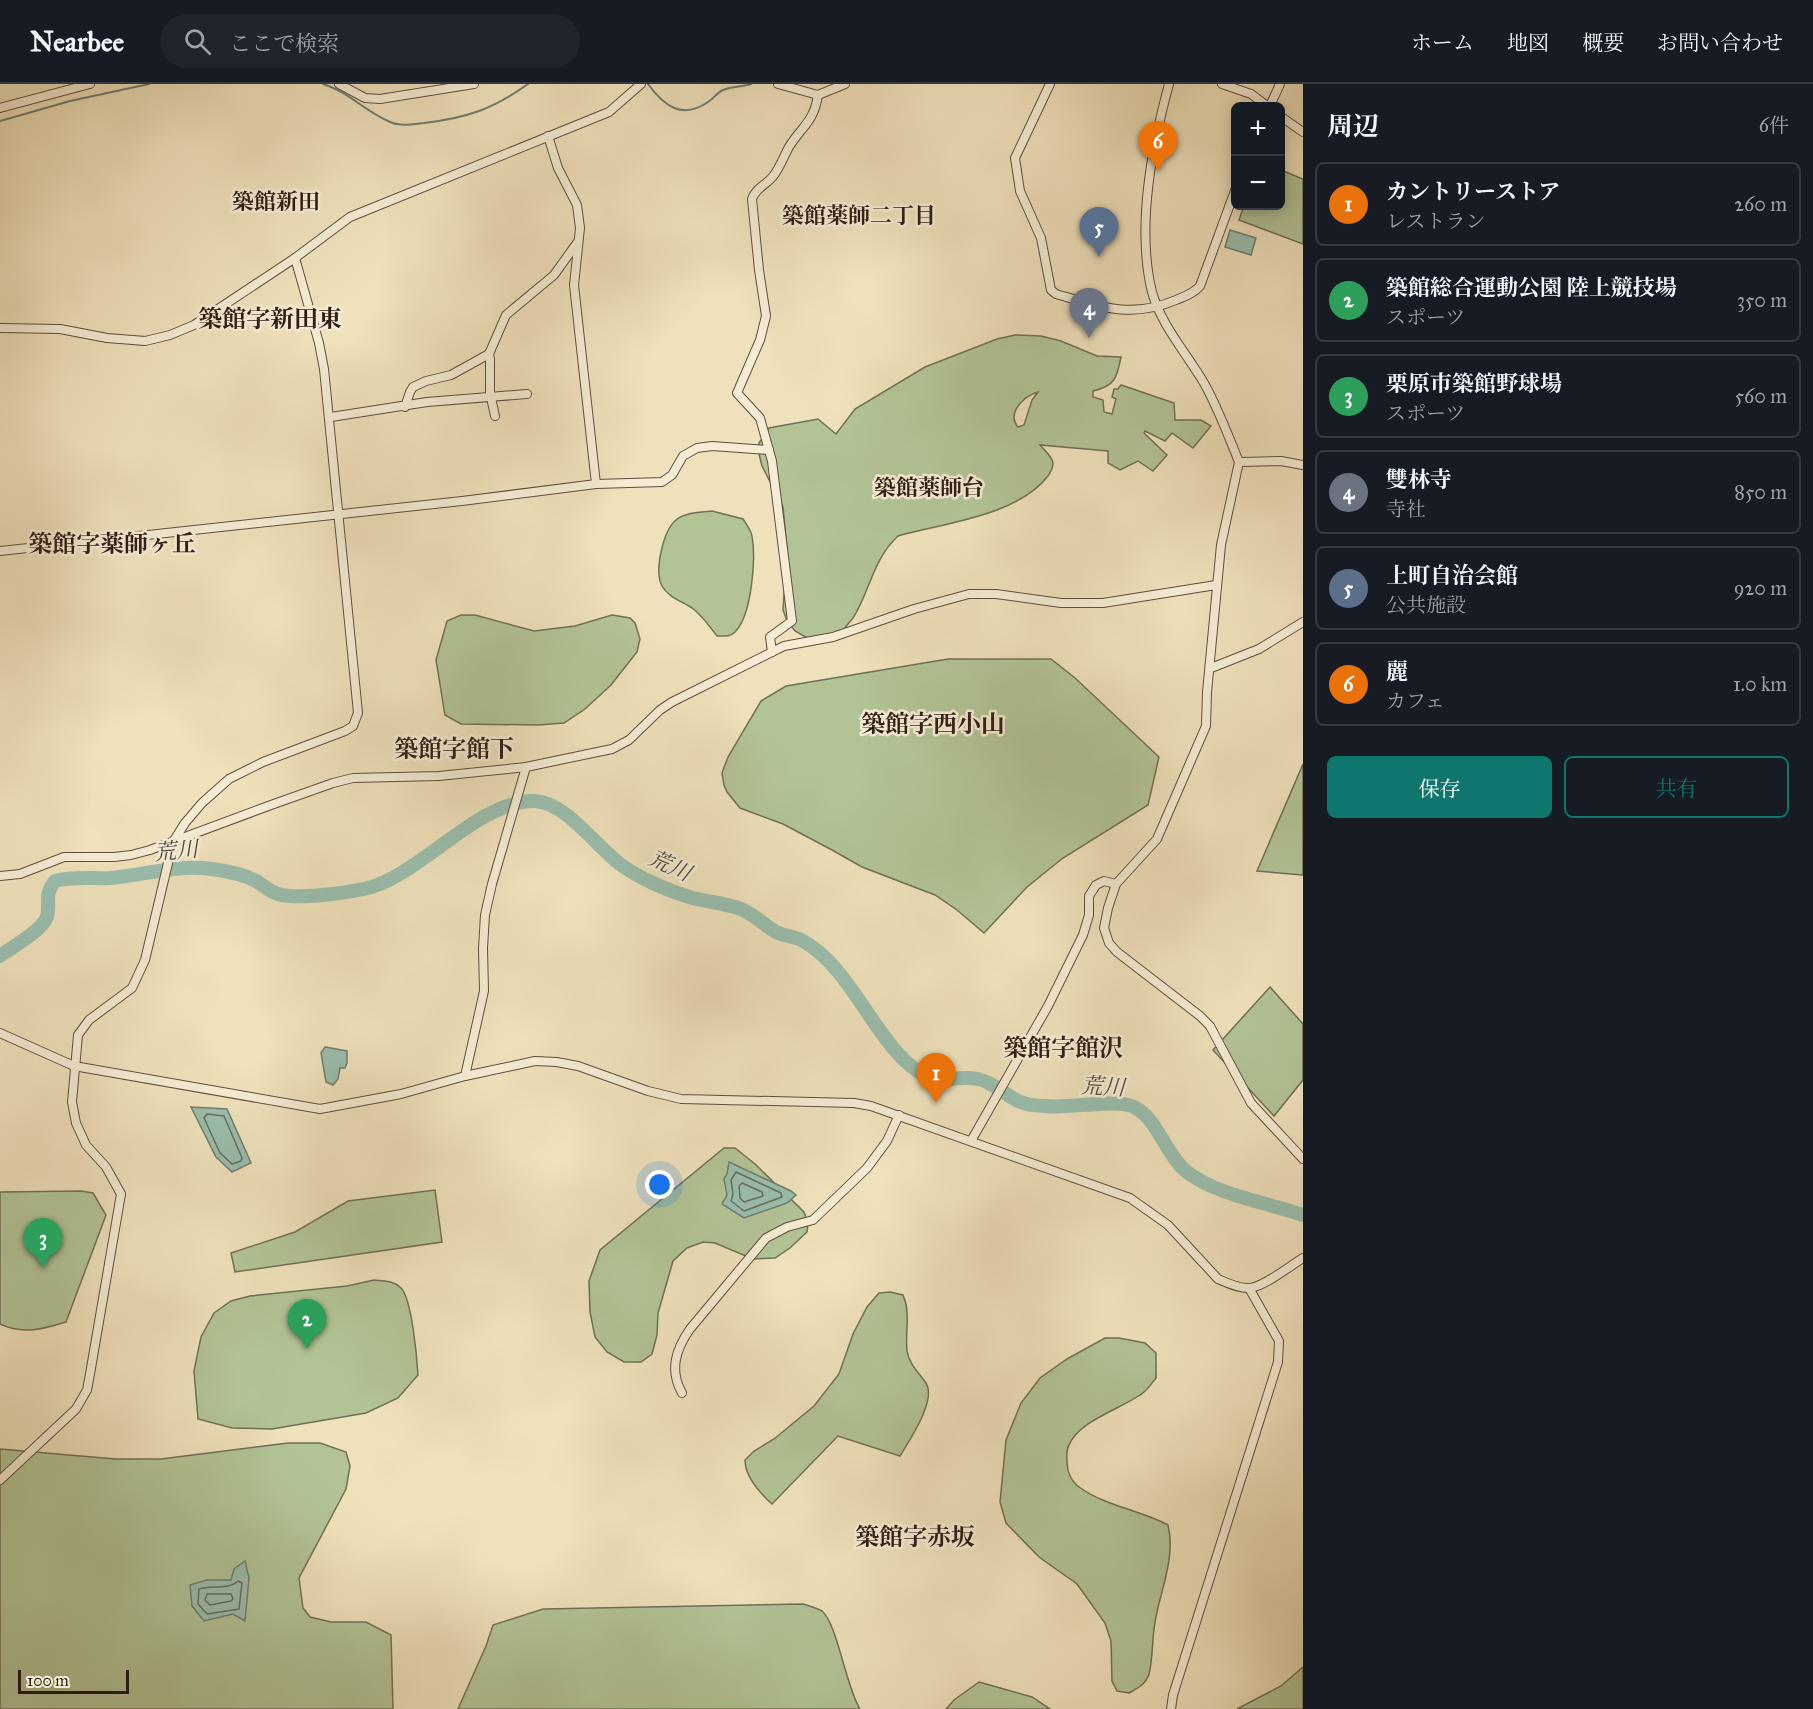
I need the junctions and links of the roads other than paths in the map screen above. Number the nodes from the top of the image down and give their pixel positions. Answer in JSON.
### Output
{"nodes":[{"id":1,"x":90,"y":84,"type":"edge"},
{"id":2,"x":339,"y":84,"type":"edge"},
{"id":3,"x":474,"y":84,"type":"edge"},
{"id":4,"x":641,"y":84,"type":"edge"},
{"id":5,"x":778,"y":84,"type":"edge"},
{"id":6,"x":845,"y":84,"type":"edge"},
{"id":7,"x":1050,"y":84,"type":"edge"},
{"id":8,"x":1169,"y":84,"type":"edge"},
{"id":9,"x":1222,"y":84,"type":"edge"},
{"id":10,"x":1280,"y":84,"type":"edge"},
{"id":11,"x":819,"y":95,"type":"junction"},
{"id":12,"x":1263,"y":102,"type":"edge"},
{"id":13,"x":1271,"y":102,"type":"edge"},
{"id":14,"x":0,"y":108,"type":"edge"},
{"id":15,"x":1285,"y":119,"type":"edge"},
{"id":16,"x":1303,"y":132,"type":"edge"},
{"id":17,"x":548,"y":136,"type":"junction"},
{"id":18,"x":1231,"y":202,"type":"edge"},
{"id":19,"x":578,"y":242,"type":"junction"},
{"id":20,"x":295,"y":258,"type":"junction"},
{"id":21,"x":1159,"y":307,"type":"junction"},
{"id":22,"x":0,"y":328,"type":"edge"},
{"id":23,"x":489,"y":354,"type":"junction"},
{"id":24,"x":526,"y":394,"type":"dead end"},
{"id":25,"x":491,"y":397,"type":"junction"},
{"id":26,"x":405,"y":406,"type":"junction"},
{"id":27,"x":495,"y":416,"type":"dead end"},
{"id":28,"x":331,"y":417,"type":"junction"},
{"id":29,"x":769,"y":450,"type":"junction"},
{"id":30,"x":1239,"y":462,"type":"junction"},
{"id":31,"x":1303,"y":465,"type":"edge"},
{"id":32,"x":596,"y":484,"type":"junction"},
{"id":33,"x":340,"y":514,"type":"junction"},
{"id":34,"x":0,"y":550,"type":"edge"},
{"id":35,"x":1216,"y":585,"type":"junction"},
{"id":36,"x":1303,"y":622,"type":"edge"},
{"id":37,"x":771,"y":652,"type":"junction"},
{"id":38,"x":1211,"y":668,"type":"junction"},
{"id":39,"x":526,"y":767,"type":"junction"},
{"id":40,"x":173,"y":842,"type":"junction"},
{"id":41,"x":0,"y":876,"type":"edge"},
{"id":42,"x":1116,"y":884,"type":"junction"},
{"id":43,"x":0,"y":1033,"type":"edge"},
{"id":44,"x":74,"y":1066,"type":"junction"},
{"id":45,"x":465,"y":1076,"type":"junction"},
{"id":46,"x":899,"y":1115,"type":"junction"},
{"id":47,"x":971,"y":1141,"type":"junction"},
{"id":48,"x":1303,"y":1159,"type":"edge"},
{"id":49,"x":1303,"y":1258,"type":"edge"},
{"id":50,"x":1249,"y":1288,"type":"junction"},
{"id":51,"x":682,"y":1393,"type":"dead end"},
{"id":52,"x":0,"y":1480,"type":"edge"},
{"id":53,"x":1171,"y":1709,"type":"edge"}],
"edges":[{"from":1,"to":14,"type":"street"},
{"from":2,"to":3,"type":"street"},
{"from":4,"to":17,"type":"street"},
{"from":5,"to":11,"type":"street"},
{"from":6,"to":11,"type":"street"},
{"from":7,"to":21,"type":"street"},
{"from":8,"to":21,"type":"street"},
{"from":9,"to":12,"type":"street"},
{"from":10,"to":13,"type":"street"},
{"from":11,"to":29,"type":"street"},
{"from":15,"to":16,"type":"street"},
{"from":17,"to":19,"type":"street"},
{"from":17,"to":20,"type":"street"},
{"from":18,"to":21,"type":"street"},
{"from":19,"to":23,"type":"street"},
{"from":19,"to":32,"type":"street"},
{"from":20,"to":22,"type":"street"},
{"from":20,"to":28,"type":"street"},
{"from":21,"to":30,"type":"street"},
{"from":23,"to":25,"type":"street"},
{"from":23,"to":26,"type":"street"},
{"from":24,"to":25,"type":"street"},
{"from":25,"to":26,"type":"street"},
{"from":25,"to":27,"type":"street"},
{"from":26,"to":28,"type":"street"},
{"from":28,"to":33,"type":"street"},
{"from":29,"to":32,"type":"street"},
{"from":29,"to":37,"type":"street"},
{"from":30,"to":31,"type":"street"},
{"from":30,"to":35,"type":"street"},
{"from":32,"to":33,"type":"street"},
{"from":33,"to":34,"type":"street"},
{"from":33,"to":40,"type":"street"},
{"from":35,"to":37,"type":"street"},
{"from":35,"to":38,"type":"street"},
{"from":36,"to":38,"type":"street"},
{"from":37,"to":39,"type":"street"},
{"from":38,"to":42,"type":"street"},
{"from":39,"to":40,"type":"street"},
{"from":39,"to":45,"type":"street"},
{"from":40,"to":41,"type":"street"},
{"from":40,"to":44,"type":"street"},
{"from":42,"to":47,"type":"street"},
{"from":42,"to":48,"type":"street"},
{"from":43,"to":44,"type":"street"},
{"from":44,"to":45,"type":"street"},
{"from":44,"to":52,"type":"street"},
{"from":45,"to":46,"type":"street"},
{"from":46,"to":47,"type":"street"},
{"from":46,"to":51,"type":"street"},
{"from":47,"to":50,"type":"street"},
{"from":49,"to":50,"type":"street"},
{"from":50,"to":53,"type":"street"}]}
